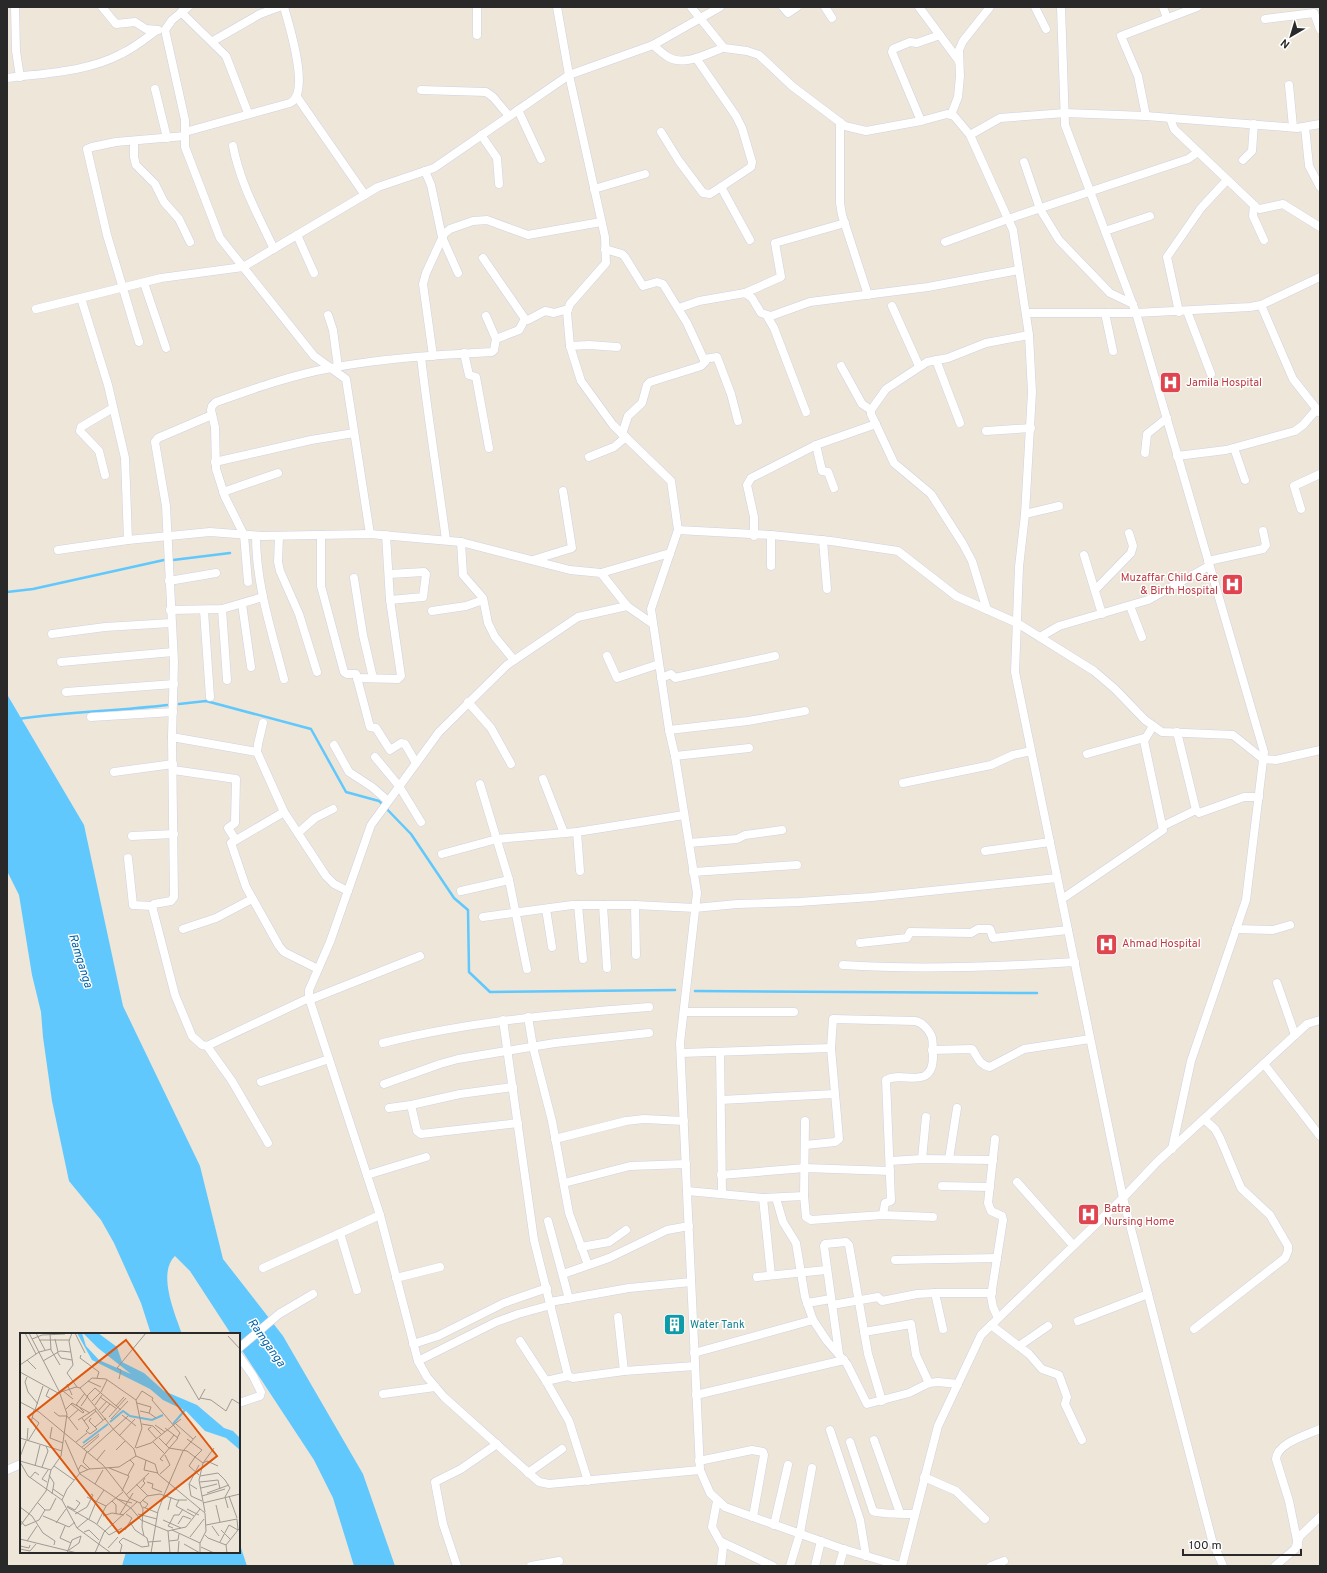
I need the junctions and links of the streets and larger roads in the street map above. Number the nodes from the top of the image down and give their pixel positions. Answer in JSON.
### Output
{"nodes":[{"id":1,"x":15,"y":7,"type":"edge"},
{"id":2,"x":102,"y":7,"type":"edge"},
{"id":3,"x":279,"y":7,"type":"edge"},
{"id":4,"x":284,"y":7,"type":"edge"},
{"id":5,"x":477,"y":7,"type":"edge"},
{"id":6,"x":557,"y":7,"type":"edge"},
{"id":7,"x":692,"y":7,"type":"edge"},
{"id":8,"x":720,"y":7,"type":"edge"},
{"id":9,"x":783,"y":7,"type":"edge"},
{"id":10,"x":796,"y":7,"type":"edge"},
{"id":11,"x":825,"y":7,"type":"edge"},
{"id":12,"x":920,"y":7,"type":"edge"},
{"id":13,"x":990,"y":7,"type":"edge"},
{"id":14,"x":1035,"y":7,"type":"edge"},
{"id":15,"x":1061,"y":7,"type":"edge"},
{"id":16,"x":1163,"y":7,"type":"edge"},
{"id":17,"x":1197,"y":7,"type":"edge"},
{"id":18,"x":184,"y":10,"type":"edge"},
{"id":19,"x":832,"y":18,"type":"dead end"},
{"id":20,"x":1167,"y":18,"type":"junction"},
{"id":21,"x":701,"y":19,"type":"junction"},
{"id":22,"x":1265,"y":19,"type":"dead end"},
{"id":23,"x":1046,"y":29,"type":"dead end"},
{"id":24,"x":1320,"y":29,"type":"edge"},
{"id":25,"x":161,"y":30,"type":"junction"},
{"id":26,"x":478,"y":35,"type":"dead end"},
{"id":27,"x":940,"y":35,"type":"junction"},
{"id":28,"x":212,"y":42,"type":"junction"},
{"id":29,"x":653,"y":45,"type":"junction"},
{"id":30,"x":723,"y":48,"type":"junction"},
{"id":31,"x":696,"y":58,"type":"junction"},
{"id":32,"x":959,"y":62,"type":"junction"},
{"id":33,"x":569,"y":75,"type":"junction"},
{"id":34,"x":20,"y":77,"type":"junction"},
{"id":35,"x":7,"y":78,"type":"edge"},
{"id":36,"x":1289,"y":85,"type":"dead end"},
{"id":37,"x":155,"y":89,"type":"dead end"},
{"id":38,"x":421,"y":90,"type":"dead end"},
{"id":39,"x":297,"y":97,"type":"junction"},
{"id":40,"x":518,"y":110,"type":"junction"},
{"id":41,"x":248,"y":113,"type":"junction"},
{"id":42,"x":1065,"y":113,"type":"junction"},
{"id":43,"x":952,"y":114,"type":"junction"},
{"id":44,"x":509,"y":116,"type":"junction"},
{"id":45,"x":1146,"y":116,"type":"junction"},
{"id":46,"x":1170,"y":118,"type":"junction"},
{"id":47,"x":840,"y":122,"type":"junction"},
{"id":48,"x":921,"y":122,"type":"junction"},
{"id":49,"x":1254,"y":124,"type":"junction"},
{"id":50,"x":1320,"y":124,"type":"edge"},
{"id":51,"x":1305,"y":126,"type":"junction"},
{"id":52,"x":1293,"y":127,"type":"junction"},
{"id":53,"x":661,"y":132,"type":"dead end"},
{"id":54,"x":185,"y":134,"type":"junction"},
{"id":55,"x":481,"y":135,"type":"junction"},
{"id":56,"x":970,"y":135,"type":"junction"},
{"id":57,"x":167,"y":138,"type":"junction"},
{"id":58,"x":134,"y":142,"type":"junction"},
{"id":59,"x":233,"y":146,"type":"dead end"},
{"id":60,"x":1198,"y":152,"type":"junction"},
{"id":61,"x":541,"y":159,"type":"dead end"},
{"id":62,"x":1244,"y":160,"type":"dead end"},
{"id":63,"x":1024,"y":162,"type":"dead end"},
{"id":64,"x":425,"y":171,"type":"junction"},
{"id":65,"x":645,"y":174,"type":"dead end"},
{"id":66,"x":1228,"y":180,"type":"junction"},
{"id":67,"x":499,"y":184,"type":"dead end"},
{"id":68,"x":721,"y":187,"type":"junction"},
{"id":69,"x":1320,"y":187,"type":"edge"},
{"id":70,"x":594,"y":188,"type":"junction"},
{"id":71,"x":1090,"y":192,"type":"junction"},
{"id":72,"x":365,"y":195,"type":"junction"},
{"id":73,"x":1254,"y":205,"type":"junction"},
{"id":74,"x":1040,"y":209,"type":"junction"},
{"id":75,"x":1150,"y":216,"type":"dead end"},
{"id":76,"x":1008,"y":219,"type":"junction"},
{"id":77,"x":601,"y":222,"type":"junction"},
{"id":78,"x":845,"y":223,"type":"junction"},
{"id":79,"x":1320,"y":227,"type":"edge"},
{"id":80,"x":1105,"y":232,"type":"junction"},
{"id":81,"x":297,"y":235,"type":"junction"},
{"id":82,"x":442,"y":237,"type":"junction"},
{"id":83,"x":750,"y":240,"type":"dead end"},
{"id":84,"x":1264,"y":240,"type":"dead end"},
{"id":85,"x":190,"y":242,"type":"dead end"},
{"id":86,"x":945,"y":242,"type":"dead end"},
{"id":87,"x":274,"y":248,"type":"junction"},
{"id":88,"x":605,"y":249,"type":"junction"},
{"id":89,"x":483,"y":258,"type":"dead end"},
{"id":90,"x":244,"y":267,"type":"junction"},
{"id":91,"x":1019,"y":270,"type":"junction"},
{"id":92,"x":314,"y":273,"type":"dead end"},
{"id":93,"x":458,"y":273,"type":"dead end"},
{"id":94,"x":1320,"y":278,"type":"edge"},
{"id":95,"x":144,"y":283,"type":"junction"},
{"id":96,"x":123,"y":288,"type":"junction"},
{"id":97,"x":745,"y":293,"type":"junction"},
{"id":98,"x":868,"y":295,"type":"junction"},
{"id":99,"x":81,"y":298,"type":"junction"},
{"id":100,"x":1133,"y":304,"type":"junction"},
{"id":101,"x":892,"y":306,"type":"dead end"},
{"id":102,"x":1261,"y":306,"type":"junction"},
{"id":103,"x":679,"y":308,"type":"junction"},
{"id":104,"x":36,"y":309,"type":"dead end"},
{"id":105,"x":568,"y":309,"type":"junction"},
{"id":106,"x":1183,"y":311,"type":"junction"},
{"id":107,"x":1026,"y":313,"type":"junction"},
{"id":108,"x":1105,"y":313,"type":"junction"},
{"id":109,"x":1136,"y":313,"type":"junction"},
{"id":110,"x":328,"y":315,"type":"dead end"},
{"id":111,"x":486,"y":316,"type":"dead end"},
{"id":112,"x":767,"y":316,"type":"junction"},
{"id":113,"x":525,"y":319,"type":"junction"},
{"id":114,"x":1029,"y":335,"type":"junction"},
{"id":115,"x":496,"y":339,"type":"junction"},
{"id":116,"x":139,"y":342,"type":"dead end"},
{"id":117,"x":570,"y":346,"type":"junction"},
{"id":118,"x":617,"y":347,"type":"dead end"},
{"id":119,"x":166,"y":348,"type":"dead end"},
{"id":120,"x":1113,"y":351,"type":"dead end"},
{"id":121,"x":464,"y":354,"type":"junction"},
{"id":122,"x":421,"y":356,"type":"junction"},
{"id":123,"x":433,"y":356,"type":"junction"},
{"id":124,"x":704,"y":359,"type":"junction"},
{"id":125,"x":936,"y":360,"type":"junction"},
{"id":126,"x":841,"y":366,"type":"dead end"},
{"id":127,"x":919,"y":366,"type":"junction"},
{"id":128,"x":334,"y":367,"type":"junction"},
{"id":129,"x":1211,"y":374,"type":"dead end"},
{"id":130,"x":113,"y":408,"type":"junction"},
{"id":131,"x":871,"y":410,"type":"junction"},
{"id":132,"x":1319,"y":411,"type":"edge"},
{"id":133,"x":806,"y":412,"type":"dead end"},
{"id":134,"x":212,"y":415,"type":"junction"},
{"id":135,"x":1166,"y":418,"type":"junction"},
{"id":136,"x":738,"y":421,"type":"dead end"},
{"id":137,"x":960,"y":423,"type":"dead end"},
{"id":138,"x":876,"y":424,"type":"junction"},
{"id":139,"x":1031,"y":428,"type":"junction"},
{"id":140,"x":986,"y":431,"type":"dead end"},
{"id":141,"x":354,"y":433,"type":"junction"},
{"id":142,"x":624,"y":435,"type":"junction"},
{"id":143,"x":816,"y":445,"type":"junction"},
{"id":144,"x":489,"y":448,"type":"dead end"},
{"id":145,"x":1234,"y":448,"type":"junction"},
{"id":146,"x":1145,"y":453,"type":"dead end"},
{"id":147,"x":1177,"y":456,"type":"junction"},
{"id":148,"x":589,"y":457,"type":"dead end"},
{"id":149,"x":215,"y":462,"type":"junction"},
{"id":150,"x":278,"y":473,"type":"dead end"},
{"id":151,"x":1320,"y":474,"type":"edge"},
{"id":152,"x":105,"y":475,"type":"dead end"},
{"id":153,"x":1245,"y":480,"type":"dead end"},
{"id":154,"x":834,"y":488,"type":"dead end"},
{"id":155,"x":563,"y":491,"type":"dead end"},
{"id":156,"x":224,"y":492,"type":"junction"},
{"id":157,"x":1059,"y":506,"type":"dead end"},
{"id":158,"x":1301,"y":509,"type":"dead end"},
{"id":159,"x":1025,"y":514,"type":"junction"},
{"id":160,"x":678,"y":530,"type":"junction"},
{"id":161,"x":1263,"y":531,"type":"dead end"},
{"id":162,"x":1129,"y":533,"type":"dead end"},
{"id":163,"x":370,"y":534,"type":"junction"},
{"id":164,"x":244,"y":535,"type":"junction"},
{"id":165,"x":320,"y":535,"type":"junction"},
{"id":166,"x":386,"y":535,"type":"junction"},
{"id":167,"x":771,"y":535,"type":"junction"},
{"id":168,"x":167,"y":536,"type":"junction"},
{"id":169,"x":256,"y":536,"type":"junction"},
{"id":170,"x":279,"y":536,"type":"junction"},
{"id":171,"x":754,"y":536,"type":"junction"},
{"id":172,"x":128,"y":540,"type":"junction"},
{"id":173,"x":446,"y":540,"type":"junction"},
{"id":174,"x":823,"y":540,"type":"junction"},
{"id":175,"x":461,"y":542,"type":"junction"},
{"id":176,"x":58,"y":550,"type":"dead end"},
{"id":177,"x":670,"y":553,"type":"junction"},
{"id":178,"x":1084,"y":555,"type":"dead end"},
{"id":179,"x":534,"y":560,"type":"junction"},
{"id":180,"x":1208,"y":563,"type":"junction"},
{"id":181,"x":771,"y":566,"type":"dead end"},
{"id":182,"x":216,"y":573,"type":"dead end"},
{"id":183,"x":601,"y":573,"type":"junction"},
{"id":184,"x":389,"y":574,"type":"junction"},
{"id":185,"x":354,"y":578,"type":"dead end"},
{"id":186,"x":169,"y":580,"type":"junction"},
{"id":187,"x":248,"y":582,"type":"dead end"},
{"id":188,"x":827,"y":589,"type":"dead end"},
{"id":189,"x":1094,"y":590,"type":"junction"},
{"id":190,"x":263,"y":597,"type":"junction"},
{"id":191,"x":390,"y":600,"type":"junction"},
{"id":192,"x":483,"y":600,"type":"junction"},
{"id":193,"x":242,"y":604,"type":"junction"},
{"id":194,"x":627,"y":606,"type":"junction"},
{"id":195,"x":1130,"y":606,"type":"junction"},
{"id":196,"x":222,"y":609,"type":"junction"},
{"id":197,"x":170,"y":610,"type":"junction"},
{"id":198,"x":204,"y":610,"type":"junction"},
{"id":199,"x":987,"y":610,"type":"junction"},
{"id":200,"x":432,"y":611,"type":"dead end"},
{"id":201,"x":1102,"y":614,"type":"junction"},
{"id":202,"x":171,"y":623,"type":"junction"},
{"id":203,"x":1017,"y":623,"type":"junction"},
{"id":204,"x":653,"y":624,"type":"junction"},
{"id":205,"x":52,"y":634,"type":"dead end"},
{"id":206,"x":1040,"y":637,"type":"junction"},
{"id":207,"x":1142,"y":637,"type":"dead end"},
{"id":208,"x":173,"y":652,"type":"junction"},
{"id":209,"x":607,"y":656,"type":"dead end"},
{"id":210,"x":775,"y":656,"type":"dead end"},
{"id":211,"x":514,"y":660,"type":"junction"},
{"id":212,"x":61,"y":662,"type":"dead end"},
{"id":213,"x":659,"y":664,"type":"junction"},
{"id":214,"x":251,"y":667,"type":"dead end"},
{"id":215,"x":317,"y":672,"type":"dead end"},
{"id":216,"x":357,"y":678,"type":"junction"},
{"id":217,"x":373,"y":678,"type":"junction"},
{"id":218,"x":661,"y":678,"type":"junction"},
{"id":219,"x":284,"y":679,"type":"dead end"},
{"id":220,"x":227,"y":680,"type":"dead end"},
{"id":221,"x":174,"y":684,"type":"junction"},
{"id":222,"x":66,"y":692,"type":"dead end"},
{"id":223,"x":210,"y":697,"type":"dead end"},
{"id":224,"x":468,"y":702,"type":"junction"},
{"id":225,"x":805,"y":711,"type":"dead end"},
{"id":226,"x":173,"y":712,"type":"junction"},
{"id":227,"x":91,"y":717,"type":"dead end"},
{"id":228,"x":263,"y":723,"type":"dead end"},
{"id":229,"x":1153,"y":726,"type":"junction"},
{"id":230,"x":669,"y":730,"type":"junction"},
{"id":231,"x":1177,"y":732,"type":"junction"},
{"id":232,"x":172,"y":736,"type":"junction"},
{"id":233,"x":1144,"y":738,"type":"junction"},
{"id":234,"x":334,"y":745,"type":"dead end"},
{"id":235,"x":749,"y":748,"type":"dead end"},
{"id":236,"x":1320,"y":750,"type":"edge"},
{"id":237,"x":1032,"y":751,"type":"junction"},
{"id":238,"x":257,"y":752,"type":"junction"},
{"id":239,"x":1087,"y":754,"type":"dead end"},
{"id":240,"x":675,"y":756,"type":"junction"},
{"id":241,"x":376,"y":757,"type":"dead end"},
{"id":242,"x":1263,"y":759,"type":"junction"},
{"id":243,"x":416,"y":763,"type":"junction"},
{"id":244,"x":511,"y":764,"type":"dead end"},
{"id":245,"x":173,"y":767,"type":"junction"},
{"id":246,"x":114,"y":772,"type":"dead end"},
{"id":247,"x":543,"y":779,"type":"dead end"},
{"id":248,"x":903,"y":783,"type":"dead end"},
{"id":249,"x":480,"y":784,"type":"dead end"},
{"id":250,"x":399,"y":786,"type":"junction"},
{"id":251,"x":1259,"y":797,"type":"junction"},
{"id":252,"x":387,"y":802,"type":"junction"},
{"id":253,"x":333,"y":809,"type":"dead end"},
{"id":254,"x":1196,"y":810,"type":"junction"},
{"id":255,"x":284,"y":812,"type":"junction"},
{"id":256,"x":684,"y":815,"type":"junction"},
{"id":257,"x":421,"y":822,"type":"dead end"},
{"id":258,"x":1163,"y":826,"type":"junction"},
{"id":259,"x":782,"y":830,"type":"dead end"},
{"id":260,"x":577,"y":832,"type":"junction"},
{"id":261,"x":298,"y":833,"type":"junction"},
{"id":262,"x":564,"y":833,"type":"junction"},
{"id":263,"x":174,"y":834,"type":"junction"},
{"id":264,"x":132,"y":836,"type":"dead end"},
{"id":265,"x":235,"y":839,"type":"junction"},
{"id":266,"x":497,"y":839,"type":"junction"},
{"id":267,"x":1050,"y":842,"type":"junction"},
{"id":268,"x":689,"y":843,"type":"junction"},
{"id":269,"x":985,"y":851,"type":"dead end"},
{"id":270,"x":442,"y":854,"type":"dead end"},
{"id":271,"x":128,"y":858,"type":"dead end"},
{"id":272,"x":797,"y":865,"type":"dead end"},
{"id":273,"x":580,"y":871,"type":"dead end"},
{"id":274,"x":693,"y":872,"type":"junction"},
{"id":275,"x":1058,"y":878,"type":"junction"},
{"id":276,"x":509,"y":880,"type":"junction"},
{"id":277,"x":461,"y":890,"type":"dead end"},
{"id":278,"x":348,"y":891,"type":"junction"},
{"id":279,"x":252,"y":899,"type":"junction"},
{"id":280,"x":1062,"y":899,"type":"junction"},
{"id":281,"x":578,"y":905,"type":"junction"},
{"id":282,"x":603,"y":905,"type":"junction"},
{"id":283,"x":635,"y":905,"type":"junction"},
{"id":284,"x":152,"y":906,"type":"junction"},
{"id":285,"x":695,"y":908,"type":"junction"},
{"id":286,"x":546,"y":909,"type":"junction"},
{"id":287,"x":517,"y":913,"type":"junction"},
{"id":288,"x":483,"y":918,"type":"dead end"},
{"id":289,"x":1290,"y":926,"type":"dead end"},
{"id":290,"x":183,"y":929,"type":"dead end"},
{"id":291,"x":1236,"y":929,"type":"junction"},
{"id":292,"x":1068,"y":930,"type":"junction"},
{"id":293,"x":860,"y":943,"type":"dead end"},
{"id":294,"x":552,"y":947,"type":"dead end"},
{"id":295,"x":636,"y":955,"type":"dead end"},
{"id":296,"x":420,"y":956,"type":"dead end"},
{"id":297,"x":583,"y":959,"type":"dead end"},
{"id":298,"x":1075,"y":962,"type":"junction"},
{"id":299,"x":843,"y":965,"type":"dead end"},
{"id":300,"x":607,"y":968,"type":"dead end"},
{"id":301,"x":318,"y":969,"type":"junction"},
{"id":302,"x":527,"y":969,"type":"dead end"},
{"id":303,"x":1277,"y":983,"type":"dead end"},
{"id":304,"x":309,"y":999,"type":"junction"},
{"id":305,"x":649,"y":1007,"type":"dead end"},
{"id":306,"x":684,"y":1012,"type":"junction"},
{"id":307,"x":794,"y":1012,"type":"dead end"},
{"id":308,"x":528,"y":1017,"type":"junction"},
{"id":309,"x":502,"y":1020,"type":"junction"},
{"id":310,"x":1320,"y":1020,"type":"edge"},
{"id":311,"x":649,"y":1033,"type":"dead end"},
{"id":312,"x":1295,"y":1035,"type":"junction"},
{"id":313,"x":1090,"y":1039,"type":"junction"},
{"id":314,"x":383,"y":1043,"type":"dead end"},
{"id":315,"x":207,"y":1046,"type":"junction"},
{"id":316,"x":533,"y":1047,"type":"junction"},
{"id":317,"x":831,"y":1048,"type":"junction"},
{"id":318,"x":932,"y":1050,"type":"junction"},
{"id":319,"x":508,"y":1052,"type":"junction"},
{"id":320,"x":720,"y":1052,"type":"junction"},
{"id":321,"x":681,"y":1053,"type":"junction"},
{"id":322,"x":329,"y":1059,"type":"junction"},
{"id":323,"x":1264,"y":1064,"type":"junction"},
{"id":324,"x":261,"y":1082,"type":"dead end"},
{"id":325,"x":384,"y":1084,"type":"dead end"},
{"id":326,"x":513,"y":1087,"type":"junction"},
{"id":327,"x":834,"y":1094,"type":"junction"},
{"id":328,"x":721,"y":1100,"type":"junction"},
{"id":329,"x":411,"y":1106,"type":"junction"},
{"id":330,"x":389,"y":1108,"type":"dead end"},
{"id":331,"x":957,"y":1108,"type":"dead end"},
{"id":332,"x":926,"y":1116,"type":"dead end"},
{"id":333,"x":1204,"y":1119,"type":"junction"},
{"id":334,"x":684,"y":1122,"type":"junction"},
{"id":335,"x":805,"y":1122,"type":"dead end"},
{"id":336,"x":518,"y":1123,"type":"junction"},
{"id":337,"x":1320,"y":1136,"type":"edge"},
{"id":338,"x":555,"y":1139,"type":"junction"},
{"id":339,"x":995,"y":1139,"type":"dead end"},
{"id":340,"x":268,"y":1143,"type":"dead end"},
{"id":341,"x":805,"y":1145,"type":"junction"},
{"id":342,"x":1172,"y":1149,"type":"junction"},
{"id":343,"x":426,"y":1157,"type":"dead end"},
{"id":344,"x":922,"y":1159,"type":"junction"},
{"id":345,"x":950,"y":1159,"type":"junction"},
{"id":346,"x":992,"y":1160,"type":"junction"},
{"id":347,"x":890,"y":1161,"type":"junction"},
{"id":348,"x":686,"y":1164,"type":"junction"},
{"id":349,"x":805,"y":1168,"type":"junction"},
{"id":350,"x":890,"y":1171,"type":"junction"},
{"id":351,"x":722,"y":1174,"type":"junction"},
{"id":352,"x":367,"y":1175,"type":"junction"},
{"id":353,"x":1017,"y":1182,"type":"dead end"},
{"id":354,"x":564,"y":1183,"type":"junction"},
{"id":355,"x":942,"y":1186,"type":"dead end"},
{"id":356,"x":990,"y":1187,"type":"junction"},
{"id":357,"x":687,"y":1191,"type":"junction"},
{"id":358,"x":722,"y":1194,"type":"junction"},
{"id":359,"x":804,"y":1196,"type":"junction"},
{"id":360,"x":763,"y":1198,"type":"junction"},
{"id":361,"x":776,"y":1198,"type":"junction"},
{"id":362,"x":1123,"y":1198,"type":"junction"},
{"id":363,"x":380,"y":1215,"type":"junction"},
{"id":364,"x":883,"y":1215,"type":"junction"},
{"id":365,"x":933,"y":1217,"type":"dead end"},
{"id":366,"x":548,"y":1221,"type":"dead end"},
{"id":367,"x":689,"y":1226,"type":"junction"},
{"id":368,"x":626,"y":1230,"type":"dead end"},
{"id":369,"x":340,"y":1233,"type":"junction"},
{"id":370,"x":1074,"y":1245,"type":"junction"},
{"id":371,"x":581,"y":1247,"type":"junction"},
{"id":372,"x":997,"y":1258,"type":"junction"},
{"id":373,"x":895,"y":1260,"type":"dead end"},
{"id":374,"x":588,"y":1265,"type":"junction"},
{"id":375,"x":440,"y":1267,"type":"dead end"},
{"id":376,"x":263,"y":1268,"type":"dead end"},
{"id":377,"x":826,"y":1270,"type":"junction"},
{"id":378,"x":801,"y":1273,"type":"junction"},
{"id":379,"x":563,"y":1274,"type":"junction"},
{"id":380,"x":771,"y":1275,"type":"junction"},
{"id":381,"x":757,"y":1276,"type":"dead end"},
{"id":382,"x":396,"y":1278,"type":"junction"},
{"id":383,"x":691,"y":1282,"type":"junction"},
{"id":384,"x":547,"y":1288,"type":"junction"},
{"id":385,"x":357,"y":1290,"type":"dead end"},
{"id":386,"x":935,"y":1292,"type":"junction"},
{"id":387,"x":992,"y":1293,"type":"junction"},
{"id":388,"x":313,"y":1294,"type":"dead end"},
{"id":389,"x":1148,"y":1294,"type":"junction"},
{"id":390,"x":569,"y":1298,"type":"junction"},
{"id":391,"x":858,"y":1301,"type":"junction"},
{"id":392,"x":831,"y":1302,"type":"junction"},
{"id":393,"x":551,"y":1303,"type":"junction"},
{"id":394,"x":807,"y":1303,"type":"junction"},
{"id":395,"x":618,"y":1317,"type":"dead end"},
{"id":396,"x":998,"y":1318,"type":"junction"},
{"id":397,"x":813,"y":1320,"type":"junction"},
{"id":398,"x":1078,"y":1321,"type":"dead end"},
{"id":399,"x":991,"y":1325,"type":"junction"},
{"id":400,"x":1048,"y":1326,"type":"dead end"},
{"id":401,"x":943,"y":1329,"type":"dead end"},
{"id":402,"x":1194,"y":1329,"type":"dead end"},
{"id":403,"x":864,"y":1332,"type":"junction"},
{"id":404,"x":520,"y":1341,"type":"dead end"},
{"id":405,"x":413,"y":1344,"type":"junction"},
{"id":406,"x":1020,"y":1346,"type":"junction"},
{"id":407,"x":240,"y":1347,"type":"edge"},
{"id":408,"x":694,"y":1353,"type":"junction"},
{"id":409,"x":240,"y":1357,"type":"edge"},
{"id":410,"x":841,"y":1357,"type":"junction"},
{"id":411,"x":418,"y":1361,"type":"junction"},
{"id":412,"x":695,"y":1366,"type":"junction"},
{"id":413,"x":624,"y":1371,"type":"junction"},
{"id":414,"x":568,"y":1376,"type":"junction"},
{"id":415,"x":546,"y":1381,"type":"junction"},
{"id":416,"x":929,"y":1383,"type":"junction"},
{"id":417,"x":958,"y":1384,"type":"junction"},
{"id":418,"x":435,"y":1387,"type":"junction"},
{"id":419,"x":383,"y":1394,"type":"dead end"},
{"id":420,"x":696,"y":1396,"type":"junction"},
{"id":421,"x":882,"y":1401,"type":"junction"},
{"id":422,"x":240,"y":1403,"type":"edge"},
{"id":423,"x":1320,"y":1429,"type":"edge"},
{"id":424,"x":830,"y":1430,"type":"dead end"},
{"id":425,"x":874,"y":1440,"type":"dead end"},
{"id":426,"x":1082,"y":1440,"type":"dead end"},
{"id":427,"x":850,"y":1442,"type":"dead end"},
{"id":428,"x":497,"y":1444,"type":"junction"},
{"id":429,"x":562,"y":1449,"type":"dead end"},
{"id":430,"x":20,"y":1464,"type":"edge"},
{"id":431,"x":699,"y":1465,"type":"junction"},
{"id":432,"x":788,"y":1465,"type":"dead end"},
{"id":433,"x":812,"y":1468,"type":"dead end"},
{"id":434,"x":7,"y":1470,"type":"edge"},
{"id":435,"x":528,"y":1473,"type":"junction"},
{"id":436,"x":924,"y":1477,"type":"junction"},
{"id":437,"x":588,"y":1481,"type":"junction"},
{"id":438,"x":717,"y":1501,"type":"junction"},
{"id":439,"x":900,"y":1513,"type":"junction"},
{"id":440,"x":915,"y":1514,"type":"junction"},
{"id":441,"x":753,"y":1517,"type":"junction"},
{"id":442,"x":1320,"y":1517,"type":"edge"},
{"id":443,"x":985,"y":1519,"type":"dead end"},
{"id":444,"x":774,"y":1524,"type":"junction"},
{"id":445,"x":800,"y":1534,"type":"junction"},
{"id":446,"x":821,"y":1541,"type":"junction"},
{"id":447,"x":722,"y":1542,"type":"junction"},
{"id":448,"x":1298,"y":1545,"type":"junction"},
{"id":449,"x":844,"y":1549,"type":"junction"},
{"id":450,"x":866,"y":1556,"type":"junction"},
{"id":451,"x":559,"y":1560,"type":"dead end"},
{"id":452,"x":1004,"y":1562,"type":"dead end"},
{"id":453,"x":457,"y":1566,"type":"edge"},
{"id":454,"x":531,"y":1566,"type":"edge"},
{"id":455,"x":721,"y":1566,"type":"edge"},
{"id":456,"x":772,"y":1566,"type":"edge"},
{"id":457,"x":790,"y":1566,"type":"edge"},
{"id":458,"x":815,"y":1566,"type":"edge"},
{"id":459,"x":839,"y":1566,"type":"edge"},
{"id":460,"x":901,"y":1566,"type":"edge"},
{"id":461,"x":991,"y":1566,"type":"edge"},
{"id":462,"x":1223,"y":1566,"type":"edge"},
{"id":463,"x":1275,"y":1566,"type":"edge"}],
"edges":[{"from":1,"to":34,"type":"street"},
{"from":2,"to":25,"type":"street"},
{"from":3,"to":28,"type":"street"},
{"from":4,"to":39,"type":"street"},
{"from":5,"to":26,"type":"street"},
{"from":6,"to":33,"type":"street"},
{"from":7,"to":21,"type":"street"},
{"from":8,"to":21,"type":"street"},
{"from":9,"to":10,"type":"street"},
{"from":11,"to":19,"type":"street"},
{"from":12,"to":27,"type":"street"},
{"from":13,"to":32,"type":"street"},
{"from":14,"to":23,"type":"street"},
{"from":15,"to":42,"type":"street"},
{"from":16,"to":20,"type":"street"},
{"from":17,"to":20,"type":"street"},
{"from":18,"to":25,"type":"street"},
{"from":18,"to":28,"type":"street"},
{"from":20,"to":45,"type":"street"},
{"from":21,"to":29,"type":"street"},
{"from":21,"to":30,"type":"street"},
{"from":22,"to":24,"type":"street"},
{"from":25,"to":34,"type":"street"},
{"from":25,"to":54,"type":"street"},
{"from":27,"to":32,"type":"street"},
{"from":27,"to":48,"type":"street"},
{"from":28,"to":41,"type":"street"},
{"from":29,"to":31,"type":"street"},
{"from":29,"to":33,"type":"street"},
{"from":30,"to":31,"type":"street"},
{"from":30,"to":47,"type":"street"},
{"from":31,"to":68,"type":"street"},
{"from":32,"to":43,"type":"street"},
{"from":33,"to":40,"type":"street"},
{"from":33,"to":70,"type":"street"},
{"from":34,"to":35,"type":"street"},
{"from":36,"to":52,"type":"street"},
{"from":37,"to":57,"type":"street"},
{"from":38,"to":44,"type":"street"},
{"from":39,"to":41,"type":"street"},
{"from":39,"to":72,"type":"street"},
{"from":40,"to":44,"type":"street"},
{"from":40,"to":61,"type":"street"},
{"from":41,"to":54,"type":"street"},
{"from":42,"to":45,"type":"street"},
{"from":42,"to":56,"type":"street"},
{"from":42,"to":71,"type":"street"},
{"from":43,"to":48,"type":"street"},
{"from":43,"to":56,"type":"street"},
{"from":44,"to":55,"type":"street"},
{"from":45,"to":46,"type":"street"},
{"from":46,"to":49,"type":"street"},
{"from":46,"to":60,"type":"street"},
{"from":47,"to":48,"type":"street"},
{"from":47,"to":78,"type":"street"},
{"from":49,"to":52,"type":"street"},
{"from":49,"to":62,"type":"street"},
{"from":50,"to":51,"type":"street"},
{"from":51,"to":52,"type":"street"},
{"from":51,"to":69,"type":"street"},
{"from":53,"to":68,"type":"street"},
{"from":54,"to":57,"type":"street"},
{"from":54,"to":90,"type":"street"},
{"from":55,"to":64,"type":"street"},
{"from":55,"to":67,"type":"street"},
{"from":56,"to":76,"type":"street"},
{"from":57,"to":58,"type":"street"},
{"from":58,"to":85,"type":"street"},
{"from":58,"to":96,"type":"street"},
{"from":59,"to":87,"type":"street"},
{"from":60,"to":66,"type":"street"},
{"from":60,"to":71,"type":"street"},
{"from":63,"to":74,"type":"street"},
{"from":64,"to":72,"type":"street"},
{"from":64,"to":82,"type":"street"},
{"from":65,"to":70,"type":"street"},
{"from":66,"to":73,"type":"street"},
{"from":66,"to":106,"type":"street"},
{"from":68,"to":83,"type":"street"},
{"from":70,"to":77,"type":"street"},
{"from":71,"to":74,"type":"street"},
{"from":71,"to":80,"type":"street"},
{"from":72,"to":81,"type":"street"},
{"from":73,"to":79,"type":"street"},
{"from":73,"to":84,"type":"street"},
{"from":74,"to":76,"type":"street"},
{"from":74,"to":100,"type":"street"},
{"from":75,"to":80,"type":"street"},
{"from":76,"to":86,"type":"street"},
{"from":76,"to":91,"type":"street"},
{"from":77,"to":82,"type":"street"},
{"from":77,"to":88,"type":"street"},
{"from":78,"to":97,"type":"street"},
{"from":78,"to":98,"type":"street"},
{"from":80,"to":100,"type":"street"},
{"from":81,"to":87,"type":"street"},
{"from":81,"to":92,"type":"street"},
{"from":82,"to":93,"type":"street"},
{"from":82,"to":123,"type":"street"},
{"from":87,"to":90,"type":"street"},
{"from":88,"to":103,"type":"street"},
{"from":88,"to":105,"type":"street"},
{"from":89,"to":113,"type":"street"},
{"from":90,"to":95,"type":"street"},
{"from":90,"to":128,"type":"street"},
{"from":91,"to":98,"type":"street"},
{"from":91,"to":107,"type":"street"},
{"from":94,"to":102,"type":"street"},
{"from":95,"to":96,"type":"street"},
{"from":95,"to":119,"type":"street"},
{"from":96,"to":99,"type":"street"},
{"from":96,"to":116,"type":"street"},
{"from":97,"to":103,"type":"street"},
{"from":97,"to":112,"type":"street"},
{"from":98,"to":112,"type":"street"},
{"from":99,"to":104,"type":"street"},
{"from":99,"to":130,"type":"street"},
{"from":100,"to":109,"type":"street"},
{"from":101,"to":127,"type":"street"},
{"from":102,"to":106,"type":"street"},
{"from":102,"to":132,"type":"street"},
{"from":103,"to":124,"type":"street"},
{"from":105,"to":113,"type":"street"},
{"from":105,"to":117,"type":"street"},
{"from":106,"to":109,"type":"street"},
{"from":106,"to":129,"type":"street"},
{"from":107,"to":108,"type":"street"},
{"from":107,"to":114,"type":"street"},
{"from":108,"to":109,"type":"street"},
{"from":108,"to":120,"type":"street"},
{"from":109,"to":135,"type":"street"},
{"from":110,"to":128,"type":"street"},
{"from":111,"to":115,"type":"street"},
{"from":112,"to":133,"type":"street"},
{"from":113,"to":115,"type":"street"},
{"from":114,"to":125,"type":"street"},
{"from":114,"to":139,"type":"street"},
{"from":115,"to":121,"type":"street"},
{"from":117,"to":118,"type":"street"},
{"from":117,"to":142,"type":"street"},
{"from":121,"to":123,"type":"street"},
{"from":121,"to":144,"type":"street"},
{"from":122,"to":123,"type":"street"},
{"from":122,"to":128,"type":"street"},
{"from":122,"to":173,"type":"street"},
{"from":124,"to":136,"type":"street"},
{"from":124,"to":142,"type":"street"},
{"from":125,"to":127,"type":"street"},
{"from":125,"to":137,"type":"street"},
{"from":126,"to":131,"type":"street"},
{"from":127,"to":131,"type":"street"},
{"from":128,"to":134,"type":"street"},
{"from":128,"to":141,"type":"street"},
{"from":130,"to":152,"type":"street"},
{"from":130,"to":172,"type":"street"},
{"from":131,"to":138,"type":"street"},
{"from":132,"to":145,"type":"street"},
{"from":134,"to":149,"type":"street"},
{"from":134,"to":168,"type":"street"},
{"from":135,"to":146,"type":"street"},
{"from":135,"to":147,"type":"street"},
{"from":138,"to":143,"type":"street"},
{"from":138,"to":199,"type":"street"},
{"from":139,"to":140,"type":"street"},
{"from":139,"to":159,"type":"street"},
{"from":141,"to":149,"type":"street"},
{"from":141,"to":163,"type":"street"},
{"from":142,"to":148,"type":"street"},
{"from":142,"to":160,"type":"street"},
{"from":143,"to":154,"type":"street"},
{"from":143,"to":171,"type":"street"},
{"from":145,"to":147,"type":"street"},
{"from":145,"to":153,"type":"street"},
{"from":147,"to":180,"type":"street"},
{"from":149,"to":156,"type":"street"},
{"from":150,"to":156,"type":"street"},
{"from":151,"to":158,"type":"street"},
{"from":155,"to":179,"type":"street"},
{"from":156,"to":164,"type":"street"},
{"from":157,"to":159,"type":"street"},
{"from":159,"to":203,"type":"street"},
{"from":160,"to":171,"type":"street"},
{"from":160,"to":177,"type":"street"},
{"from":161,"to":180,"type":"street"},
{"from":162,"to":189,"type":"street"},
{"from":163,"to":165,"type":"street"},
{"from":163,"to":166,"type":"street"},
{"from":164,"to":168,"type":"street"},
{"from":164,"to":169,"type":"street"},
{"from":164,"to":187,"type":"street"},
{"from":165,"to":170,"type":"street"},
{"from":165,"to":216,"type":"street"},
{"from":166,"to":173,"type":"street"},
{"from":166,"to":184,"type":"street"},
{"from":167,"to":171,"type":"street"},
{"from":167,"to":174,"type":"street"},
{"from":167,"to":181,"type":"street"},
{"from":168,"to":172,"type":"street"},
{"from":168,"to":186,"type":"street"},
{"from":169,"to":170,"type":"street"},
{"from":169,"to":190,"type":"street"},
{"from":170,"to":215,"type":"street"},
{"from":172,"to":176,"type":"street"},
{"from":173,"to":175,"type":"street"},
{"from":174,"to":188,"type":"street"},
{"from":174,"to":199,"type":"street"},
{"from":175,"to":179,"type":"street"},
{"from":175,"to":192,"type":"street"},
{"from":177,"to":183,"type":"street"},
{"from":177,"to":204,"type":"street"},
{"from":178,"to":189,"type":"street"},
{"from":179,"to":183,"type":"street"},
{"from":180,"to":195,"type":"street"},
{"from":180,"to":242,"type":"street"},
{"from":182,"to":186,"type":"street"},
{"from":183,"to":194,"type":"street"},
{"from":184,"to":191,"type":"street"},
{"from":184,"to":191,"type":"street"},
{"from":185,"to":217,"type":"street"},
{"from":186,"to":197,"type":"street"},
{"from":189,"to":201,"type":"street"},
{"from":190,"to":193,"type":"street"},
{"from":190,"to":219,"type":"street"},
{"from":191,"to":217,"type":"street"},
{"from":192,"to":200,"type":"street"},
{"from":192,"to":211,"type":"street"},
{"from":193,"to":196,"type":"street"},
{"from":193,"to":214,"type":"street"},
{"from":194,"to":204,"type":"street"},
{"from":194,"to":211,"type":"street"},
{"from":195,"to":201,"type":"street"},
{"from":195,"to":207,"type":"street"},
{"from":196,"to":198,"type":"street"},
{"from":196,"to":220,"type":"street"},
{"from":197,"to":198,"type":"street"},
{"from":197,"to":202,"type":"street"},
{"from":198,"to":223,"type":"street"},
{"from":199,"to":203,"type":"street"},
{"from":201,"to":206,"type":"street"},
{"from":202,"to":205,"type":"street"},
{"from":202,"to":208,"type":"street"},
{"from":203,"to":206,"type":"street"},
{"from":203,"to":237,"type":"street"},
{"from":204,"to":213,"type":"street"},
{"from":206,"to":229,"type":"street"},
{"from":208,"to":212,"type":"street"},
{"from":208,"to":221,"type":"street"},
{"from":209,"to":213,"type":"street"},
{"from":210,"to":218,"type":"street"},
{"from":211,"to":224,"type":"street"},
{"from":213,"to":218,"type":"street"},
{"from":216,"to":217,"type":"street"},
{"from":216,"to":243,"type":"street"},
{"from":218,"to":230,"type":"street"},
{"from":221,"to":222,"type":"street"},
{"from":221,"to":226,"type":"street"},
{"from":224,"to":243,"type":"street"},
{"from":224,"to":244,"type":"street"},
{"from":225,"to":230,"type":"street"},
{"from":226,"to":227,"type":"street"},
{"from":226,"to":232,"type":"street"},
{"from":228,"to":238,"type":"street"},
{"from":229,"to":231,"type":"street"},
{"from":229,"to":233,"type":"street"},
{"from":230,"to":240,"type":"street"},
{"from":231,"to":242,"type":"street"},
{"from":231,"to":254,"type":"street"},
{"from":232,"to":238,"type":"street"},
{"from":232,"to":245,"type":"street"},
{"from":233,"to":239,"type":"street"},
{"from":233,"to":258,"type":"street"},
{"from":234,"to":252,"type":"street"},
{"from":235,"to":240,"type":"street"},
{"from":236,"to":242,"type":"street"},
{"from":237,"to":248,"type":"street"},
{"from":237,"to":267,"type":"street"},
{"from":238,"to":255,"type":"street"},
{"from":240,"to":256,"type":"street"},
{"from":241,"to":250,"type":"street"},
{"from":242,"to":251,"type":"street"},
{"from":243,"to":250,"type":"street"},
{"from":245,"to":246,"type":"street"},
{"from":245,"to":263,"type":"street"},
{"from":245,"to":265,"type":"street"},
{"from":247,"to":262,"type":"street"},
{"from":249,"to":266,"type":"street"},
{"from":250,"to":252,"type":"street"},
{"from":250,"to":257,"type":"street"},
{"from":251,"to":254,"type":"street"},
{"from":251,"to":291,"type":"street"},
{"from":252,"to":278,"type":"street"},
{"from":253,"to":261,"type":"street"},
{"from":254,"to":258,"type":"street"},
{"from":255,"to":261,"type":"street"},
{"from":255,"to":265,"type":"street"},
{"from":256,"to":260,"type":"street"},
{"from":256,"to":268,"type":"street"},
{"from":258,"to":280,"type":"street"},
{"from":259,"to":268,"type":"street"},
{"from":260,"to":262,"type":"street"},
{"from":260,"to":273,"type":"street"},
{"from":261,"to":278,"type":"street"},
{"from":262,"to":266,"type":"street"},
{"from":263,"to":264,"type":"street"},
{"from":263,"to":284,"type":"street"},
{"from":265,"to":279,"type":"street"},
{"from":266,"to":270,"type":"street"},
{"from":266,"to":276,"type":"street"},
{"from":267,"to":269,"type":"street"},
{"from":267,"to":275,"type":"street"},
{"from":268,"to":274,"type":"street"},
{"from":271,"to":284,"type":"street"},
{"from":272,"to":274,"type":"street"},
{"from":274,"to":285,"type":"street"},
{"from":275,"to":280,"type":"street"},
{"from":275,"to":285,"type":"street"},
{"from":276,"to":277,"type":"street"},
{"from":276,"to":287,"type":"street"},
{"from":278,"to":301,"type":"street"},
{"from":279,"to":290,"type":"street"},
{"from":279,"to":301,"type":"street"},
{"from":280,"to":292,"type":"street"},
{"from":281,"to":282,"type":"street"},
{"from":281,"to":286,"type":"street"},
{"from":281,"to":297,"type":"street"},
{"from":282,"to":283,"type":"street"},
{"from":282,"to":300,"type":"street"},
{"from":283,"to":285,"type":"street"},
{"from":283,"to":295,"type":"street"},
{"from":284,"to":315,"type":"street"},
{"from":285,"to":306,"type":"street"},
{"from":286,"to":287,"type":"street"},
{"from":286,"to":294,"type":"street"},
{"from":287,"to":288,"type":"street"},
{"from":287,"to":302,"type":"street"},
{"from":289,"to":291,"type":"street"},
{"from":291,"to":342,"type":"street"},
{"from":292,"to":293,"type":"street"},
{"from":292,"to":298,"type":"street"},
{"from":296,"to":304,"type":"street"},
{"from":298,"to":299,"type":"street"},
{"from":298,"to":313,"type":"street"},
{"from":301,"to":304,"type":"street"},
{"from":303,"to":312,"type":"street"},
{"from":304,"to":315,"type":"street"},
{"from":304,"to":322,"type":"street"},
{"from":305,"to":308,"type":"street"},
{"from":306,"to":307,"type":"street"},
{"from":306,"to":321,"type":"street"},
{"from":308,"to":309,"type":"street"},
{"from":308,"to":316,"type":"street"},
{"from":309,"to":314,"type":"street"},
{"from":309,"to":319,"type":"street"},
{"from":310,"to":312,"type":"street"},
{"from":311,"to":316,"type":"street"},
{"from":312,"to":323,"type":"street"},
{"from":313,"to":318,"type":"street"},
{"from":313,"to":362,"type":"street"},
{"from":315,"to":340,"type":"street"},
{"from":316,"to":319,"type":"street"},
{"from":316,"to":338,"type":"street"},
{"from":317,"to":318,"type":"street"},
{"from":317,"to":320,"type":"street"},
{"from":317,"to":327,"type":"street"},
{"from":318,"to":347,"type":"street"},
{"from":319,"to":325,"type":"street"},
{"from":319,"to":326,"type":"street"},
{"from":320,"to":321,"type":"street"},
{"from":320,"to":328,"type":"street"},
{"from":321,"to":334,"type":"street"},
{"from":322,"to":324,"type":"street"},
{"from":322,"to":352,"type":"street"},
{"from":323,"to":333,"type":"street"},
{"from":323,"to":337,"type":"street"},
{"from":326,"to":329,"type":"street"},
{"from":326,"to":336,"type":"street"},
{"from":327,"to":328,"type":"street"},
{"from":327,"to":341,"type":"street"},
{"from":328,"to":351,"type":"street"},
{"from":329,"to":330,"type":"street"},
{"from":329,"to":336,"type":"street"},
{"from":331,"to":345,"type":"street"},
{"from":332,"to":344,"type":"street"},
{"from":333,"to":342,"type":"street"},
{"from":333,"to":402,"type":"street"},
{"from":334,"to":338,"type":"street"},
{"from":334,"to":348,"type":"street"},
{"from":335,"to":341,"type":"street"},
{"from":336,"to":384,"type":"street"},
{"from":338,"to":354,"type":"street"},
{"from":339,"to":346,"type":"street"},
{"from":341,"to":349,"type":"street"},
{"from":342,"to":362,"type":"street"},
{"from":343,"to":352,"type":"street"},
{"from":344,"to":345,"type":"street"},
{"from":344,"to":347,"type":"street"},
{"from":345,"to":346,"type":"street"},
{"from":346,"to":356,"type":"street"},
{"from":347,"to":350,"type":"street"},
{"from":348,"to":354,"type":"street"},
{"from":348,"to":357,"type":"street"},
{"from":349,"to":350,"type":"street"},
{"from":349,"to":351,"type":"street"},
{"from":349,"to":359,"type":"street"},
{"from":350,"to":364,"type":"street"},
{"from":351,"to":358,"type":"street"},
{"from":352,"to":363,"type":"street"},
{"from":353,"to":370,"type":"street"},
{"from":354,"to":371,"type":"street"},
{"from":355,"to":356,"type":"street"},
{"from":356,"to":372,"type":"street"},
{"from":357,"to":358,"type":"street"},
{"from":357,"to":367,"type":"street"},
{"from":358,"to":360,"type":"street"},
{"from":359,"to":361,"type":"street"},
{"from":359,"to":364,"type":"street"},
{"from":360,"to":361,"type":"street"},
{"from":360,"to":380,"type":"street"},
{"from":361,"to":378,"type":"street"},
{"from":362,"to":370,"type":"street"},
{"from":362,"to":389,"type":"street"},
{"from":363,"to":369,"type":"street"},
{"from":363,"to":382,"type":"street"},
{"from":364,"to":365,"type":"street"},
{"from":366,"to":379,"type":"street"},
{"from":367,"to":374,"type":"street"},
{"from":367,"to":383,"type":"street"},
{"from":368,"to":371,"type":"street"},
{"from":369,"to":376,"type":"street"},
{"from":369,"to":385,"type":"street"},
{"from":370,"to":396,"type":"street"},
{"from":371,"to":374,"type":"street"},
{"from":372,"to":373,"type":"street"},
{"from":372,"to":387,"type":"street"},
{"from":374,"to":379,"type":"street"},
{"from":375,"to":382,"type":"street"},
{"from":377,"to":378,"type":"street"},
{"from":377,"to":391,"type":"street"},
{"from":377,"to":392,"type":"street"},
{"from":378,"to":380,"type":"street"},
{"from":378,"to":394,"type":"street"},
{"from":379,"to":390,"type":"street"},
{"from":380,"to":381,"type":"street"},
{"from":382,"to":405,"type":"street"},
{"from":383,"to":390,"type":"street"},
{"from":383,"to":408,"type":"street"},
{"from":384,"to":393,"type":"street"},
{"from":384,"to":405,"type":"street"},
{"from":386,"to":387,"type":"street"},
{"from":386,"to":391,"type":"street"},
{"from":386,"to":401,"type":"street"},
{"from":387,"to":396,"type":"street"},
{"from":388,"to":407,"type":"street"},
{"from":389,"to":398,"type":"street"},
{"from":389,"to":462,"type":"street"},
{"from":390,"to":393,"type":"street"},
{"from":391,"to":392,"type":"street"},
{"from":391,"to":403,"type":"street"},
{"from":392,"to":394,"type":"street"},
{"from":392,"to":410,"type":"street"},
{"from":393,"to":411,"type":"street"},
{"from":393,"to":414,"type":"street"},
{"from":394,"to":397,"type":"street"},
{"from":395,"to":413,"type":"street"},
{"from":396,"to":399,"type":"street"},
{"from":397,"to":408,"type":"street"},
{"from":397,"to":410,"type":"street"},
{"from":399,"to":406,"type":"street"},
{"from":399,"to":417,"type":"street"},
{"from":400,"to":406,"type":"street"},
{"from":403,"to":416,"type":"street"},
{"from":403,"to":421,"type":"street"},
{"from":404,"to":415,"type":"street"},
{"from":405,"to":411,"type":"street"},
{"from":406,"to":426,"type":"street"},
{"from":408,"to":412,"type":"street"},
{"from":409,"to":422,"type":"street"},
{"from":410,"to":420,"type":"street"},
{"from":410,"to":421,"type":"street"},
{"from":411,"to":418,"type":"street"},
{"from":412,"to":413,"type":"street"},
{"from":412,"to":420,"type":"street"},
{"from":413,"to":414,"type":"street"},
{"from":414,"to":415,"type":"street"},
{"from":415,"to":437,"type":"street"},
{"from":416,"to":417,"type":"street"},
{"from":416,"to":421,"type":"street"},
{"from":417,"to":436,"type":"street"},
{"from":418,"to":419,"type":"street"},
{"from":418,"to":428,"type":"street"},
{"from":420,"to":431,"type":"street"},
{"from":423,"to":448,"type":"street"},
{"from":424,"to":450,"type":"street"},
{"from":425,"to":439,"type":"street"},
{"from":427,"to":439,"type":"street"},
{"from":428,"to":435,"type":"street"},
{"from":428,"to":453,"type":"street"},
{"from":429,"to":435,"type":"street"},
{"from":430,"to":434,"type":"street"},
{"from":431,"to":437,"type":"street"},
{"from":431,"to":438,"type":"street"},
{"from":431,"to":441,"type":"street"},
{"from":432,"to":444,"type":"street"},
{"from":433,"to":445,"type":"street"},
{"from":435,"to":437,"type":"street"},
{"from":436,"to":440,"type":"street"},
{"from":436,"to":443,"type":"street"},
{"from":438,"to":441,"type":"street"},
{"from":438,"to":447,"type":"street"},
{"from":439,"to":440,"type":"street"},
{"from":440,"to":460,"type":"street"},
{"from":441,"to":444,"type":"street"},
{"from":442,"to":448,"type":"street"},
{"from":444,"to":445,"type":"street"},
{"from":445,"to":446,"type":"street"},
{"from":445,"to":457,"type":"street"},
{"from":446,"to":449,"type":"street"},
{"from":446,"to":458,"type":"street"},
{"from":447,"to":455,"type":"street"},
{"from":447,"to":456,"type":"street"},
{"from":448,"to":463,"type":"street"},
{"from":449,"to":450,"type":"street"},
{"from":449,"to":459,"type":"street"},
{"from":450,"to":460,"type":"street"},
{"from":451,"to":454,"type":"street"},
{"from":452,"to":461,"type":"street"}]}
